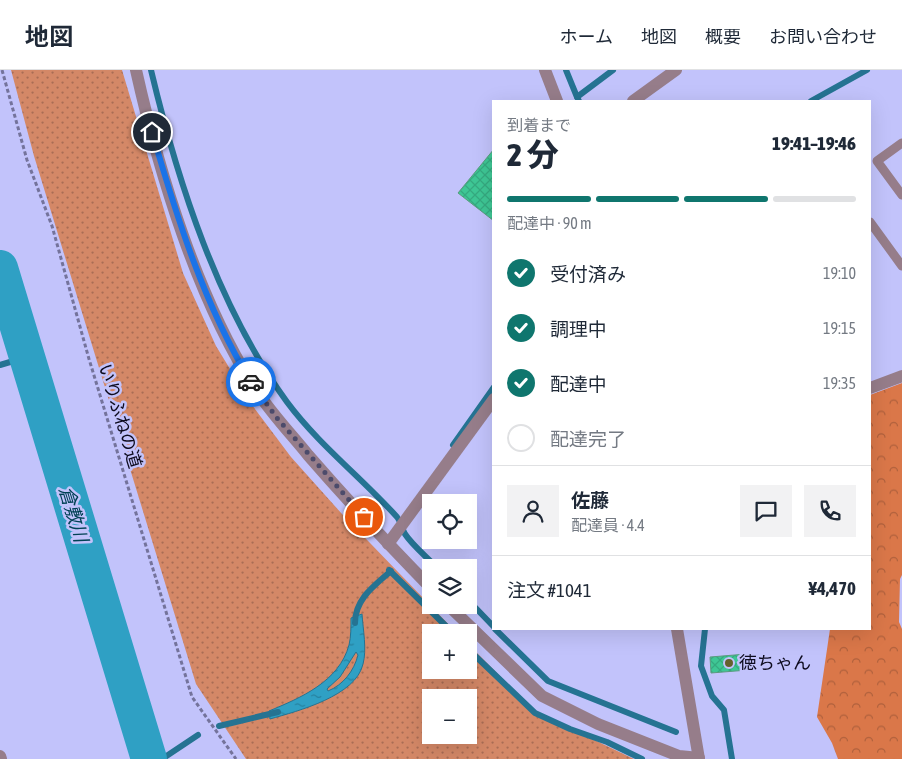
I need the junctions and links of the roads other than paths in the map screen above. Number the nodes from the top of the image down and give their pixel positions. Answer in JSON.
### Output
{"nodes":[{"id":1,"x":136,"y":70,"type":"edge"},
{"id":2,"x":545,"y":70,"type":"edge"},
{"id":3,"x":676,"y":70,"type":"edge"},
{"id":4,"x":557,"y":100,"type":"edge"},
{"id":5,"x":634,"y":100,"type":"edge"},
{"id":6,"x":902,"y":143,"type":"edge"},
{"id":7,"x":874,"y":164,"type":"edge"},
{"id":8,"x":902,"y":195,"type":"edge"},
{"id":9,"x":871,"y":223,"type":"edge"},
{"id":10,"x":902,"y":266,"type":"edge"},
{"id":11,"x":902,"y":368,"type":"edge"},
{"id":12,"x":902,"y":376,"type":"edge"},
{"id":13,"x":882,"y":382,"type":"junction"},
{"id":14,"x":871,"y":388,"type":"edge"},
{"id":15,"x":492,"y":402,"type":"edge"},
{"id":16,"x":391,"y":540,"type":"junction"},
{"id":17,"x":422,"y":577,"type":"edge"},
{"id":18,"x":457,"y":614,"type":"edge"},
{"id":19,"x":677,"y":630,"type":"edge"},
{"id":20,"x":699,"y":758,"type":"edge"}],
"edges":[{"from":1,"to":16,"type":"street"},
{"from":2,"to":4,"type":"street"},
{"from":3,"to":5,"type":"street"},
{"from":6,"to":7,"type":"lane"},
{"from":7,"to":8,"type":"lane"},
{"from":9,"to":10,"type":"lane"},
{"from":11,"to":13,"type":"lane"},
{"from":12,"to":13,"type":"street"},
{"from":13,"to":14,"type":"street"},
{"from":15,"to":16,"type":"street"},
{"from":16,"to":17,"type":"street"},
{"from":18,"to":20,"type":"street"},
{"from":19,"to":20,"type":"street"}]}
